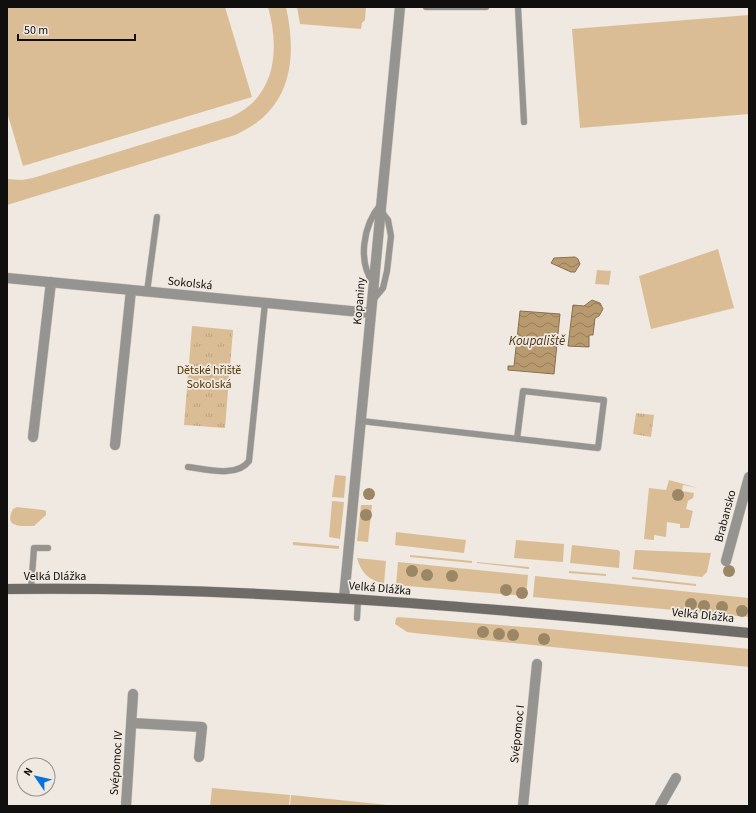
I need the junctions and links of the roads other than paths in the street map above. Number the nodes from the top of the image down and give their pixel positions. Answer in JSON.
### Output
{"nodes":[{"id":1,"x":400,"y":7,"type":"edge"},
{"id":2,"x":426,"y":7,"type":"edge"},
{"id":3,"x":486,"y":7,"type":"edge"},
{"id":4,"x":518,"y":7,"type":"edge"},
{"id":5,"x":524,"y":122,"type":"dead end"},
{"id":6,"x":381,"y":207,"type":"junction"},
{"id":7,"x":157,"y":218,"type":"dead end"},
{"id":8,"x":7,"y":278,"type":"edge"},
{"id":9,"x":51,"y":282,"type":"junction"},
{"id":10,"x":131,"y":290,"type":"junction"},
{"id":11,"x":148,"y":292,"type":"junction"},
{"id":12,"x":372,"y":301,"type":"junction"},
{"id":13,"x":265,"y":303,"type":"junction"},
{"id":14,"x":371,"y":313,"type":"junction"},
{"id":15,"x":361,"y":421,"type":"junction"},
{"id":16,"x":33,"y":437,"type":"dead end"},
{"id":17,"x":517,"y":439,"type":"junction"},
{"id":18,"x":115,"y":445,"type":"dead end"},
{"id":19,"x":188,"y":467,"type":"dead end"},
{"id":20,"x":749,"y":478,"type":"edge"},
{"id":21,"x":48,"y":548,"type":"dead end"},
{"id":22,"x":726,"y":561,"type":"dead end"},
{"id":23,"x":7,"y":589,"type":"edge"},
{"id":24,"x":31,"y":589,"type":"junction"},
{"id":25,"x":344,"y":598,"type":"junction"},
{"id":26,"x":358,"y":600,"type":"junction"},
{"id":27,"x":356,"y":618,"type":"dead end"},
{"id":28,"x":749,"y":633,"type":"edge"},
{"id":29,"x":537,"y":664,"type":"dead end"},
{"id":30,"x":133,"y":694,"type":"dead end"},
{"id":31,"x":132,"y":723,"type":"junction"},
{"id":32,"x":199,"y":758,"type":"dead end"},
{"id":33,"x":676,"y":778,"type":"dead end"},
{"id":34,"x":126,"y":806,"type":"edge"},
{"id":35,"x":523,"y":806,"type":"edge"},
{"id":36,"x":660,"y":806,"type":"edge"}],
"edges":[{"from":1,"to":6,"type":"street","name":"Kopaniny"},
{"from":2,"to":3,"type":"lane"},
{"from":4,"to":5,"type":"lane"},
{"from":6,"to":12,"type":"street","name":"Kopaniny"},
{"from":6,"to":12,"type":"lane"},
{"from":7,"to":11,"type":"lane"},
{"from":8,"to":9,"type":"street","name":"Sokolská"},
{"from":9,"to":10,"type":"street","name":"Sokolská"},
{"from":9,"to":16,"type":"street"},
{"from":10,"to":11,"type":"street","name":"Sokolská"},
{"from":10,"to":18,"type":"street"},
{"from":11,"to":13,"type":"street","name":"Sokolská"},
{"from":12,"to":14,"type":"street","name":"Kopaniny"},
{"from":13,"to":14,"type":"street","name":"Sokolská"},
{"from":13,"to":19,"type":"lane"},
{"from":14,"to":15,"type":"street","name":"Kopaniny"},
{"from":15,"to":17,"type":"lane"},
{"from":15,"to":25,"type":"street","name":"Kopaniny"},
{"from":17,"to":17,"type":"lane"},
{"from":20,"to":22,"type":"street","name":"Brabansko"},
{"from":21,"to":24,"type":"lane"},
{"from":23,"to":24,"type":"street","name":"Velká Dlážka"},
{"from":24,"to":25,"type":"street","name":"Velká Dlážka"},
{"from":25,"to":26,"type":"street","name":"Velká Dlážka"},
{"from":26,"to":27,"type":"lane"},
{"from":26,"to":28,"type":"street","name":"Velká Dlážka"},
{"from":29,"to":35,"type":"street","name":"Svépomoc I"},
{"from":30,"to":31,"type":"street","name":"Svépomoc IV"},
{"from":31,"to":32,"type":"street","name":"Svépomoc IV"},
{"from":31,"to":34,"type":"street","name":"Svépomoc IV"},
{"from":33,"to":36,"type":"street"}]}
